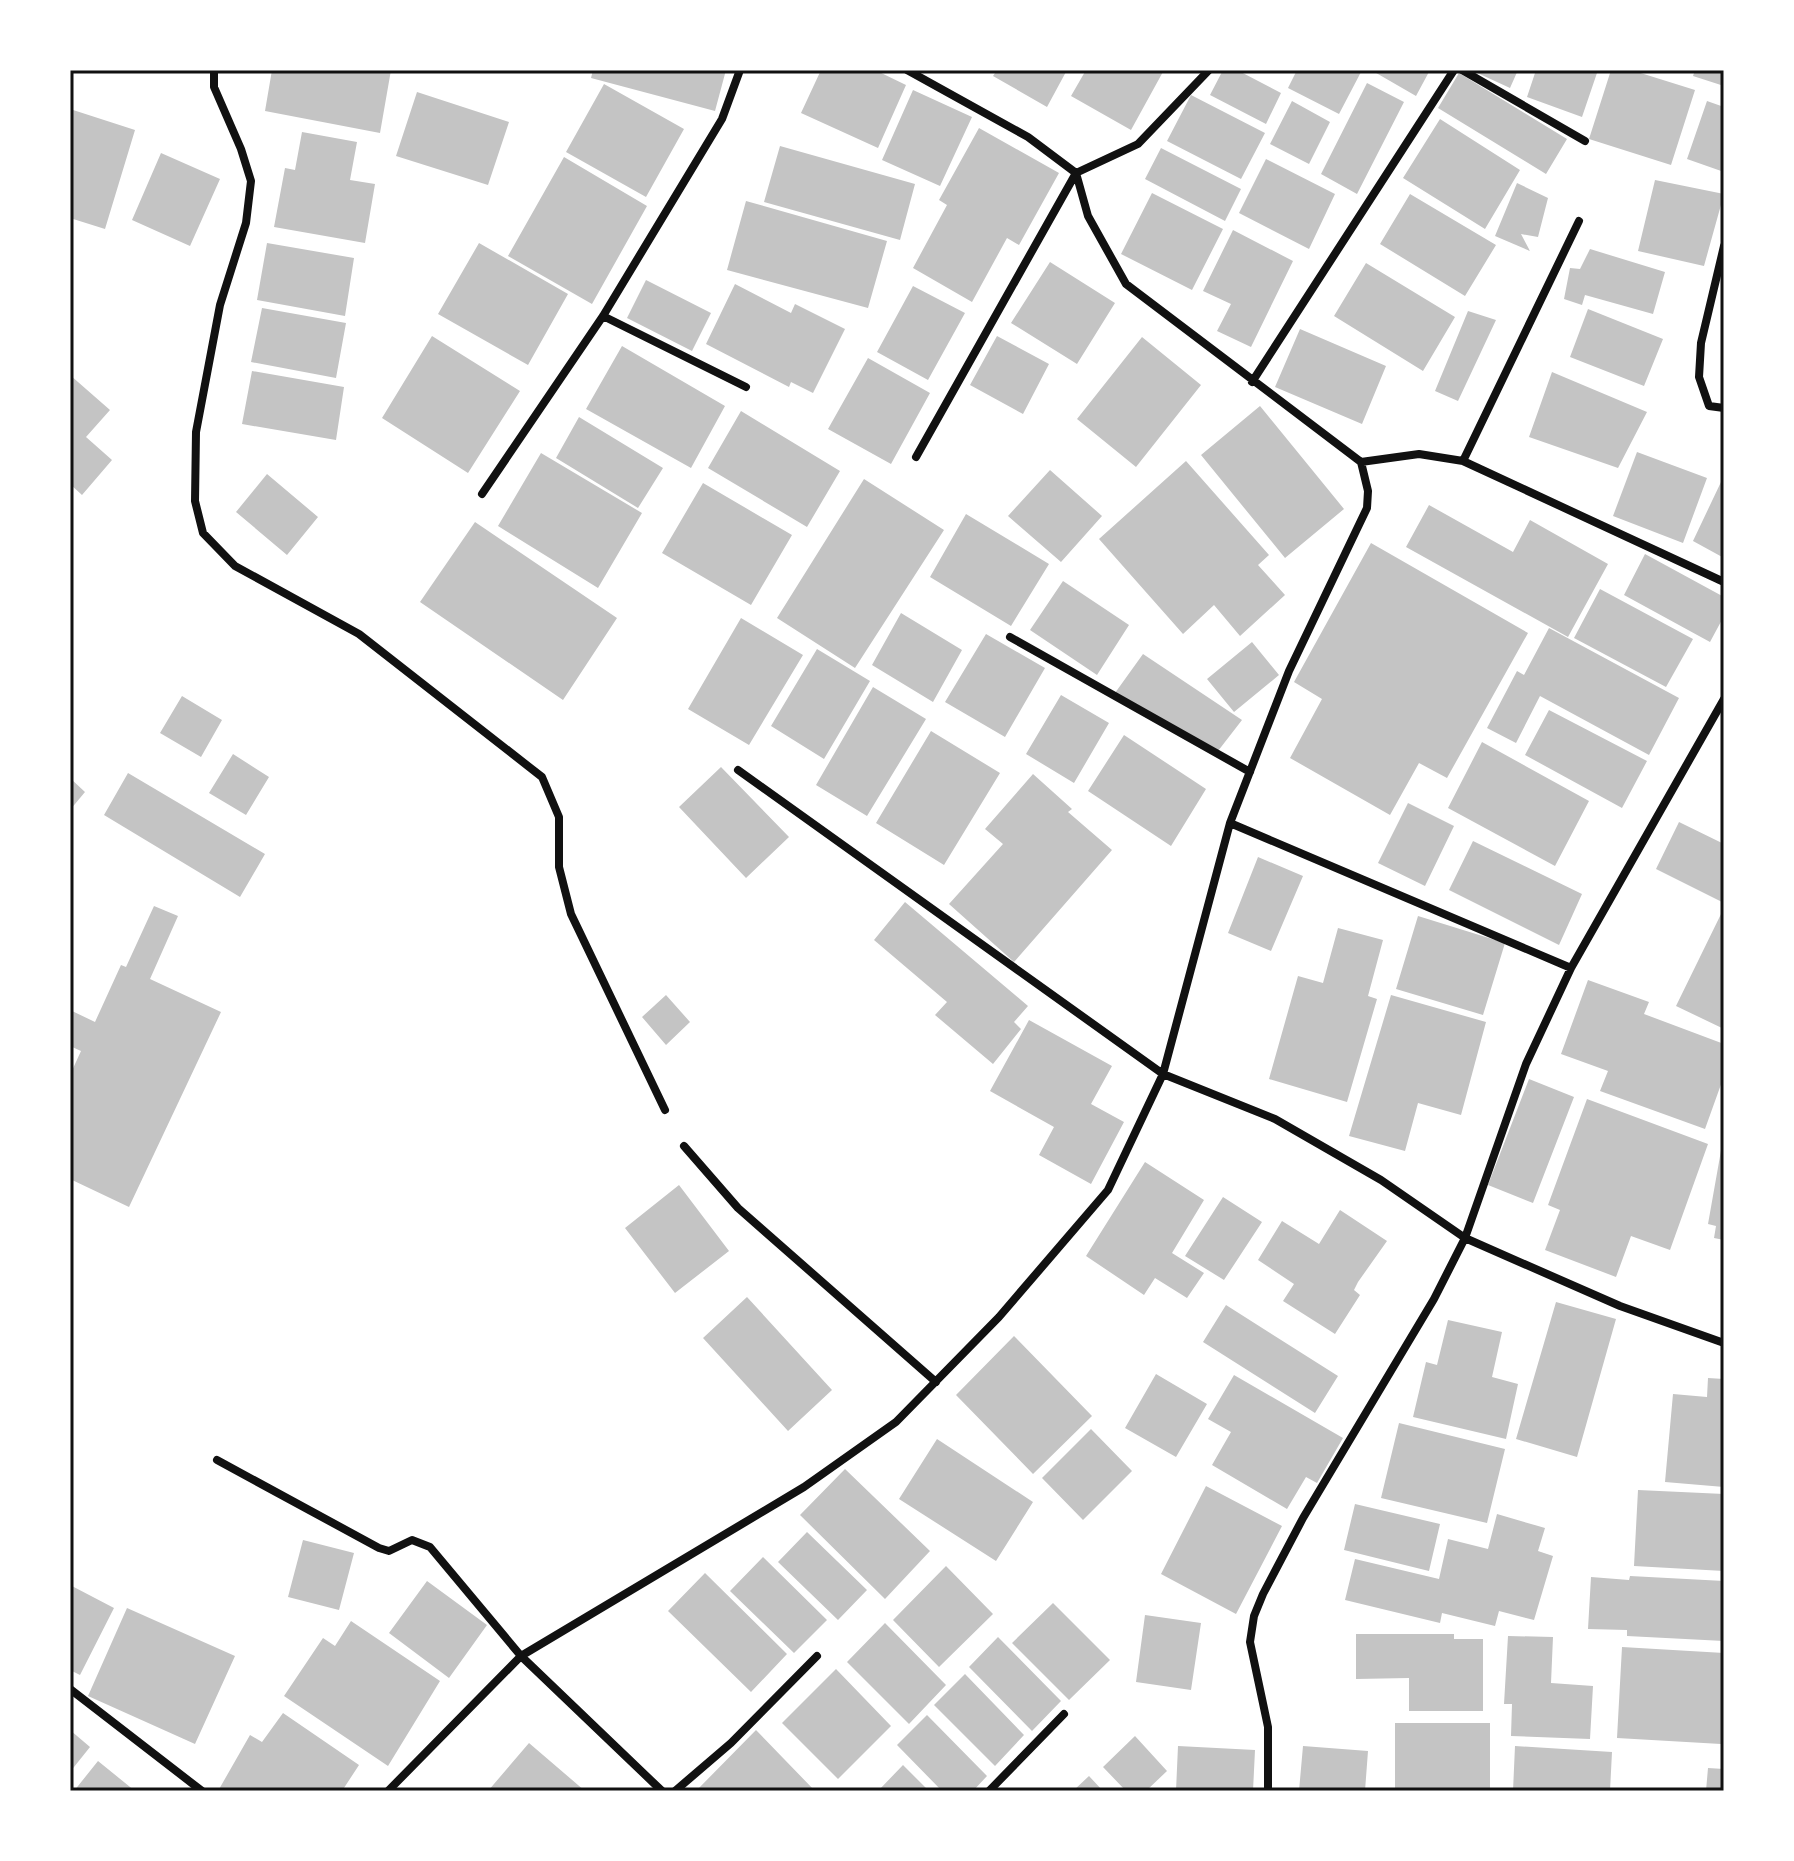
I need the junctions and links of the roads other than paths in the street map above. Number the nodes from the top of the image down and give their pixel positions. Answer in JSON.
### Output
{"nodes":[{"id":1,"x":214,"y":70,"type":"edge"},
{"id":2,"x":740,"y":70,"type":"edge"},
{"id":3,"x":907,"y":70,"type":"edge"},
{"id":4,"x":1209,"y":70,"type":"edge"},
{"id":5,"x":1454,"y":70,"type":"edge"},
{"id":6,"x":1462,"y":70,"type":"edge"},
{"id":7,"x":1585,"y":141,"type":"dead end"},
{"id":8,"x":1076,"y":173,"type":"junction"},
{"id":9,"x":1579,"y":221,"type":"dead end"},
{"id":10,"x":1724,"y":246,"type":"edge"},
{"id":11,"x":603,"y":316,"type":"junction"},
{"id":12,"x":1252,"y":382,"type":"junction"},
{"id":13,"x":746,"y":387,"type":"dead end"},
{"id":14,"x":1724,"y":408,"type":"edge"},
{"id":15,"x":916,"y":457,"type":"dead end"},
{"id":16,"x":1463,"y":461,"type":"junction"},
{"id":17,"x":1361,"y":462,"type":"junction"},
{"id":18,"x":482,"y":494,"type":"dead end"},
{"id":19,"x":1724,"y":582,"type":"edge"},
{"id":20,"x":1010,"y":637,"type":"dead end"},
{"id":21,"x":1724,"y":699,"type":"edge"},
{"id":22,"x":738,"y":770,"type":"dead end"},
{"id":23,"x":1250,"y":772,"type":"junction"},
{"id":24,"x":1230,"y":823,"type":"junction"},
{"id":25,"x":1571,"y":968,"type":"junction"},
{"id":26,"x":1163,"y":1074,"type":"junction"},
{"id":27,"x":665,"y":1110,"type":"dead end"},
{"id":28,"x":684,"y":1146,"type":"dead end"},
{"id":29,"x":1465,"y":1238,"type":"junction"},
{"id":30,"x":1724,"y":1343,"type":"edge"},
{"id":31,"x":936,"y":1382,"type":"junction"},
{"id":32,"x":217,"y":1460,"type":"dead end"},
{"id":33,"x":521,"y":1656,"type":"junction"},
{"id":34,"x":817,"y":1656,"type":"dead end"},
{"id":35,"x":70,"y":1689,"type":"edge"},
{"id":36,"x":1064,"y":1714,"type":"dead end"},
{"id":37,"x":202,"y":1791,"type":"edge"},
{"id":38,"x":388,"y":1791,"type":"edge"},
{"id":39,"x":662,"y":1791,"type":"edge"},
{"id":40,"x":675,"y":1791,"type":"edge"},
{"id":41,"x":989,"y":1791,"type":"edge"},
{"id":42,"x":1268,"y":1791,"type":"edge"}],
"edges":[{"from":1,"to":27,"type":"street"},
{"from":2,"to":11,"type":"street"},
{"from":3,"to":8,"type":"street"},
{"from":4,"to":8,"type":"street"},
{"from":5,"to":12,"type":"street"},
{"from":6,"to":7,"type":"street"},
{"from":8,"to":12,"type":"street"},
{"from":8,"to":15,"type":"street"},
{"from":9,"to":16,"type":"street"},
{"from":10,"to":14,"type":"street"},
{"from":11,"to":13,"type":"street"},
{"from":11,"to":18,"type":"street"},
{"from":12,"to":17,"type":"street"},
{"from":16,"to":17,"type":"street"},
{"from":16,"to":19,"type":"street"},
{"from":17,"to":23,"type":"street"},
{"from":20,"to":23,"type":"street"},
{"from":21,"to":25,"type":"street"},
{"from":22,"to":26,"type":"street"},
{"from":23,"to":24,"type":"street"},
{"from":24,"to":25,"type":"street"},
{"from":24,"to":26,"type":"street"},
{"from":25,"to":29,"type":"street"},
{"from":26,"to":29,"type":"street"},
{"from":26,"to":31,"type":"street"},
{"from":28,"to":31,"type":"street"},
{"from":29,"to":30,"type":"street"},
{"from":29,"to":42,"type":"street"},
{"from":31,"to":33,"type":"street"},
{"from":32,"to":33,"type":"street"},
{"from":33,"to":38,"type":"street"},
{"from":33,"to":39,"type":"street"},
{"from":34,"to":40,"type":"street"},
{"from":35,"to":37,"type":"street"},
{"from":36,"to":41,"type":"street"}]}
